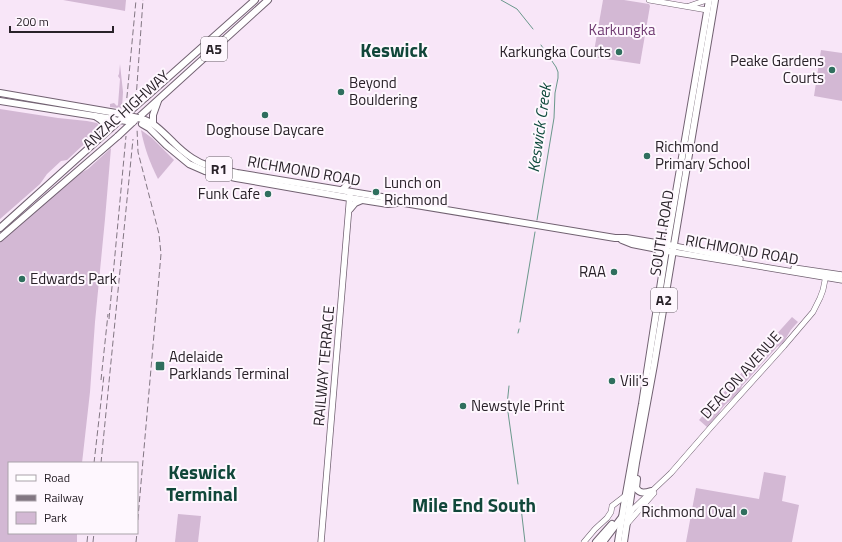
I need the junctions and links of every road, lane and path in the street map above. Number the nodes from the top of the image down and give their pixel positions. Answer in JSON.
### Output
{"nodes":[{"id":1,"x":255,"y":0,"type":"edge"},
{"id":2,"x":268,"y":0,"type":"edge"},
{"id":3,"x":649,"y":0,"type":"edge"},
{"id":4,"x":708,"y":0,"type":"edge"},
{"id":5,"x":715,"y":0,"type":"edge"},
{"id":6,"x":688,"y":7,"type":"junction"},
{"id":7,"x":710,"y":10,"type":"junction"},
{"id":8,"x":0,"y":95,"type":"edge"},
{"id":9,"x":160,"y":98,"type":"junction"},
{"id":10,"x":0,"y":101,"type":"edge"},
{"id":11,"x":12,"y":103,"type":"junction"},
{"id":12,"x":92,"y":115,"type":"junction"},
{"id":13,"x":126,"y":115,"type":"junction"},
{"id":14,"x":138,"y":118,"type":"junction"},
{"id":15,"x":116,"y":119,"type":"junction"},
{"id":16,"x":143,"y":119,"type":"junction"},
{"id":17,"x":133,"y":122,"type":"junction"},
{"id":18,"x":153,"y":123,"type":"junction"},
{"id":19,"x":102,"y":135,"type":"junction"},
{"id":20,"x":182,"y":155,"type":"junction"},
{"id":21,"x":350,"y":181,"type":"dead end"},
{"id":22,"x":342,"y":193,"type":"junction"},
{"id":23,"x":350,"y":195,"type":"junction"},
{"id":24,"x":362,"y":200,"type":"junction"},
{"id":25,"x":398,"y":202,"type":"junction"},
{"id":26,"x":350,"y":207,"type":"junction"},
{"id":27,"x":16,"y":214,"type":"junction"},
{"id":28,"x":21,"y":220,"type":"junction"},
{"id":29,"x":0,"y":228,"type":"edge"},
{"id":30,"x":0,"y":238,"type":"edge"},
{"id":31,"x":615,"y":238,"type":"junction"},
{"id":32,"x":670,"y":248,"type":"junction"},
{"id":33,"x":657,"y":249,"type":"junction"},
{"id":34,"x":663,"y":269,"type":"junction"},
{"id":35,"x":826,"y":275,"type":"junction"},
{"id":36,"x":842,"y":275,"type":"edge"},
{"id":37,"x":842,"y":280,"type":"edge"},
{"id":38,"x":636,"y":463,"type":"junction"},
{"id":39,"x":659,"y":485,"type":"junction"},
{"id":40,"x":651,"y":492,"type":"junction"},
{"id":41,"x":625,"y":496,"type":"junction"},
{"id":42,"x":626,"y":504,"type":"junction"},
{"id":43,"x":624,"y":521,"type":"junction"},
{"id":44,"x":320,"y":542,"type":"edge"},
{"id":45,"x":584,"y":542,"type":"edge"},
{"id":46,"x":596,"y":542,"type":"edge"},
{"id":47,"x":603,"y":542,"type":"edge"},
{"id":48,"x":618,"y":542,"type":"edge"},
{"id":49,"x":624,"y":542,"type":"edge"}],
"edges":[{"from":1,"to":13,"type":"main road","name":"ANZAC HIGHWAY","number":"A5","bridge":true},
{"from":2,"to":9,"type":"main road","name":"ANZAC HIGHWAY","number":"A5"},
{"from":3,"to":6,"type":"street"},
{"from":4,"to":6,"type":"street"},
{"from":4,"to":7,"type":"main road","name":"SOUTH ROAD","number":"A2"},
{"from":5,"to":7,"type":"main road","name":"SOUTH ROAD","number":"A2"},
{"from":6,"to":7,"type":"street"},
{"from":7,"to":32,"type":"main road","name":"SOUTH ROAD","number":"A2"},
{"from":8,"to":11,"type":"main road"},
{"from":8,"to":15,"type":"main road","number":"R1"},
{"from":9,"to":16,"type":"main road","name":"ANZAC HIGHWAY","number":"A5"},
{"from":9,"to":18,"type":"main road"},
{"from":10,"to":11,"type":"main road","number":"R1"},
{"from":11,"to":12,"type":"main road","number":"R1"},
{"from":12,"to":15,"type":"main road","number":"R1"},
{"from":12,"to":19,"type":"main road"},
{"from":13,"to":14,"type":"main road","number":"R1","bridge":true},
{"from":13,"to":15,"type":"main road","number":"R1","bridge":true},
{"from":14,"to":16,"type":"main road","name":"ANZAC HIGHWAY","number":"A5"},
{"from":14,"to":17,"type":"main road","name":"ANZAC HIGHWAY","bridge":true},
{"from":15,"to":17,"type":"main road","number":"R1","bridge":true},
{"from":15,"to":19,"type":"main road","name":"ANZAC HIGHWAY"},
{"from":16,"to":17,"type":"main road","name":"RICHMOND ROAD","number":"R1"},
{"from":16,"to":18,"type":"main road","name":"RICHMOND ROAD","number":"R1"},
{"from":16,"to":20,"type":"main road","name":"RICHMOND ROAD","number":"R1"},
{"from":17,"to":28,"type":"main road","name":"ANZAC HIGHWAY","bridge":true},
{"from":18,"to":20,"type":"main road","name":"RICHMOND ROAD","number":"R1"},
{"from":19,"to":27,"type":"main road","name":"ANZAC HIGHWAY"},
{"from":20,"to":22,"type":"main road","name":"RICHMOND ROAD","number":"R1"},
{"from":21,"to":22,"type":"main road"},
{"from":22,"to":23,"type":"main road","name":"RICHMOND ROAD","number":"R1"},
{"from":22,"to":26,"type":"main road"},
{"from":23,"to":24,"type":"main road","name":"RICHMOND ROAD","number":"R1"},
{"from":23,"to":25,"type":"main road","name":"RICHMOND ROAD","number":"R1"},
{"from":23,"to":26,"type":"main road","name":"RAILWAY TERRACE"},
{"from":24,"to":25,"type":"main road","name":"RICHMOND ROAD","number":"R1"},
{"from":24,"to":26,"type":"main road"},
{"from":25,"to":31,"type":"main road","name":"RICHMOND ROAD","number":"R1"},
{"from":26,"to":44,"type":"main road","name":"RAILWAY TERRACE"},
{"from":27,"to":28,"type":"main road"},
{"from":27,"to":29,"type":"main road","name":"ANZAC HIGHWAY"},
{"from":28,"to":30,"type":"main road","name":"ANZAC HIGHWAY"},
{"from":31,"to":32,"type":"main road","name":"RICHMOND ROAD","number":"R1"},
{"from":31,"to":33,"type":"main road","name":"RICHMOND ROAD","number":"R1"},
{"from":32,"to":33,"type":"main road","name":"RICHMOND ROAD","number":"R1"},
{"from":32,"to":34,"type":"main road","name":"SOUTH ROAD","number":"A2"},
{"from":32,"to":35,"type":"main road","name":"RICHMOND ROAD"},
{"from":32,"to":38,"type":"main road","name":"SOUTH ROAD","number":"A2"},
{"from":33,"to":34,"type":"main road"},
{"from":34,"to":41,"type":"main road","name":"SOUTH ROAD","number":"A2"},
{"from":35,"to":36,"type":"main road","name":"RICHMOND ROAD"},
{"from":35,"to":37,"type":"main road","name":"RICHMOND ROAD"},
{"from":35,"to":39,"type":"street","name":"DEACON AVENUE"},
{"from":38,"to":40,"type":"main road"},
{"from":38,"to":42,"type":"main road","name":"SOUTH ROAD","number":"A2"},
{"from":39,"to":40,"type":"street","name":"DEACON AVENUE"},
{"from":39,"to":43,"type":"street","name":"DEACON AVENUE"},
{"from":40,"to":43,"type":"street","name":"DEACON AVENUE"},
{"from":41,"to":42,"type":"main road","name":"SOUTH ROAD","number":"A2"},
{"from":41,"to":45,"type":"street"},
{"from":42,"to":43,"type":"main road","name":"SOUTH ROAD","number":"A2"},
{"from":42,"to":46,"type":"main road"},
{"from":43,"to":47,"type":"main road"},
{"from":43,"to":48,"type":"main road","name":"SOUTH ROAD","number":"A2"},
{"from":43,"to":49,"type":"main road","name":"SOUTH ROAD","number":"A2"}]}
